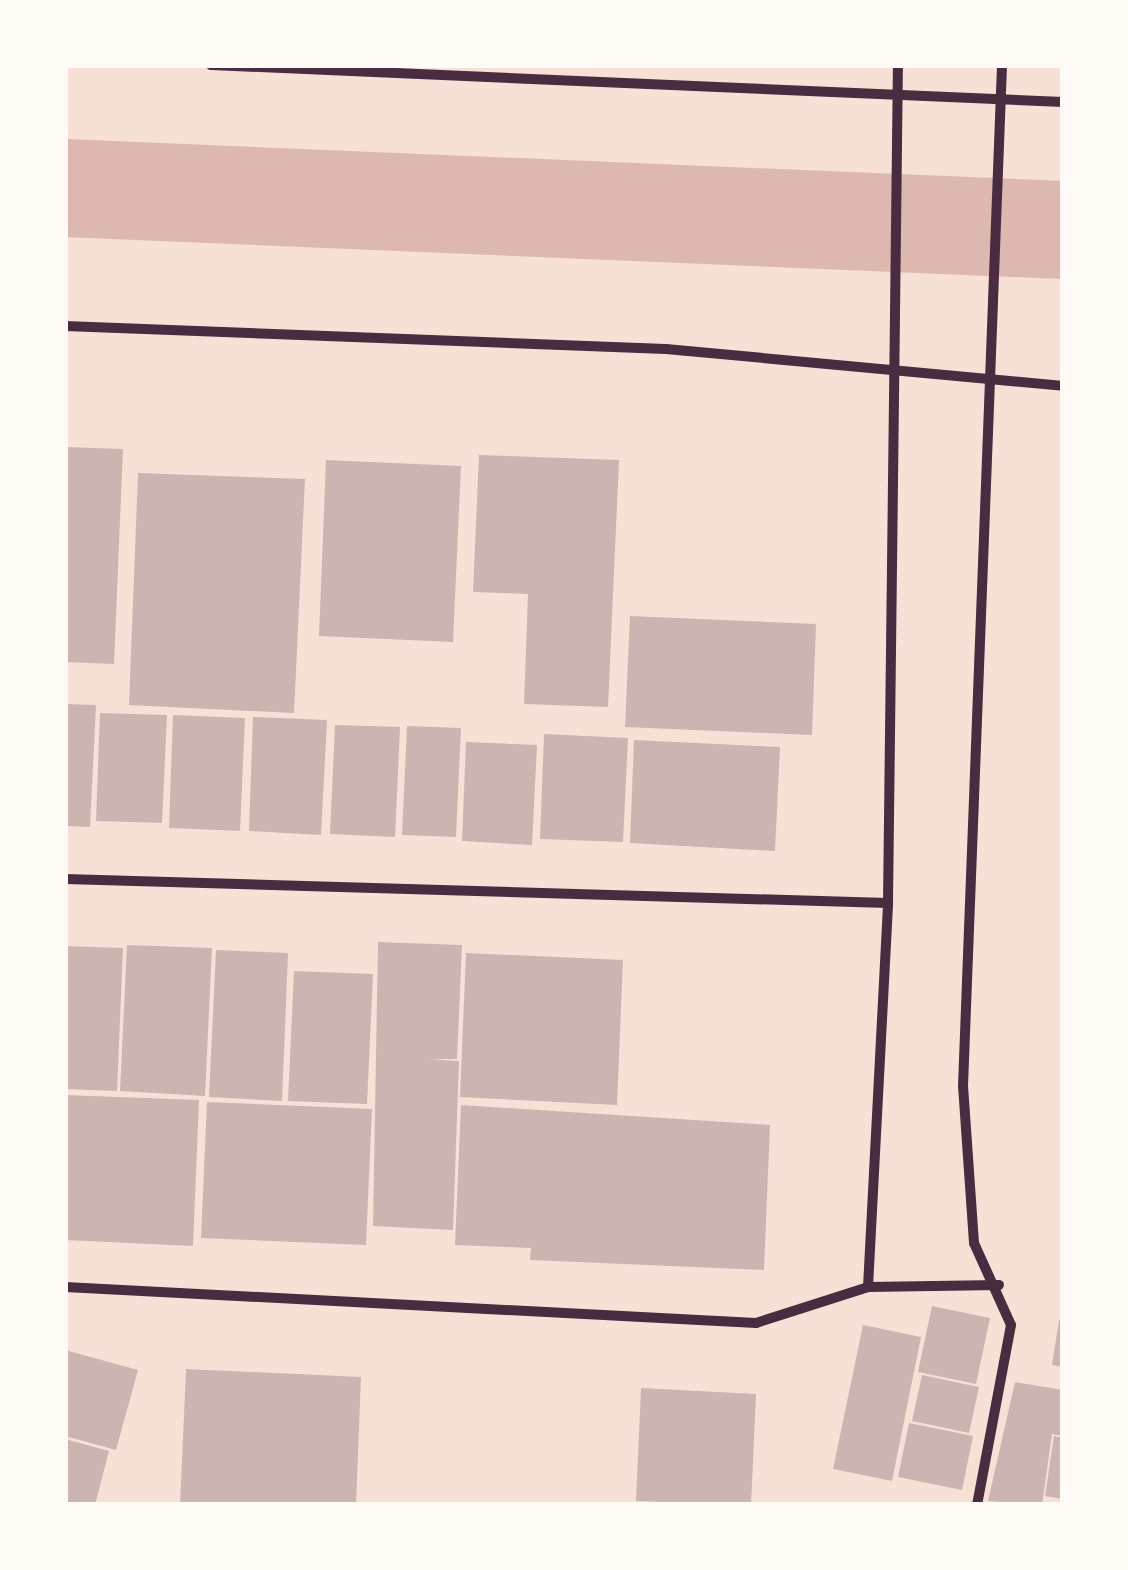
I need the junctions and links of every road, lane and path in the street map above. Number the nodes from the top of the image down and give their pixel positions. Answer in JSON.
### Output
{"nodes":[{"id":1,"x":211,"y":65,"type":"edge"},
{"id":2,"x":898,"y":65,"type":"edge"},
{"id":3,"x":1002,"y":65,"type":"edge"},
{"id":4,"x":896,"y":97,"type":"junction"},
{"id":5,"x":1000,"y":100,"type":"junction"},
{"id":6,"x":1063,"y":102,"type":"edge"},
{"id":7,"x":65,"y":326,"type":"edge"},
{"id":8,"x":894,"y":376,"type":"junction"},
{"id":9,"x":993,"y":384,"type":"junction"},
{"id":10,"x":1063,"y":386,"type":"edge"},
{"id":11,"x":65,"y":879,"type":"edge"},
{"id":12,"x":888,"y":903,"type":"junction"},
{"id":13,"x":1000,"y":1285,"type":"junction"},
{"id":14,"x":868,"y":1286,"type":"junction"},
{"id":15,"x":65,"y":1287,"type":"edge"},
{"id":16,"x":977,"y":1505,"type":"edge"}],
"edges":[{"from":1,"to":4,"type":"street"},
{"from":2,"to":4,"type":"street"},
{"from":3,"to":5,"type":"street"},
{"from":4,"to":5,"type":"street"},
{"from":4,"to":8,"type":"street"},
{"from":5,"to":6,"type":"street"},
{"from":5,"to":9,"type":"street"},
{"from":7,"to":8,"type":"street"},
{"from":8,"to":9,"type":"street"},
{"from":8,"to":12,"type":"street"},
{"from":9,"to":10,"type":"street"},
{"from":9,"to":13,"type":"street"},
{"from":11,"to":12,"type":"street"},
{"from":12,"to":14,"type":"street"},
{"from":13,"to":14,"type":"street"},
{"from":13,"to":16,"type":"street"},
{"from":14,"to":15,"type":"street"}]}
